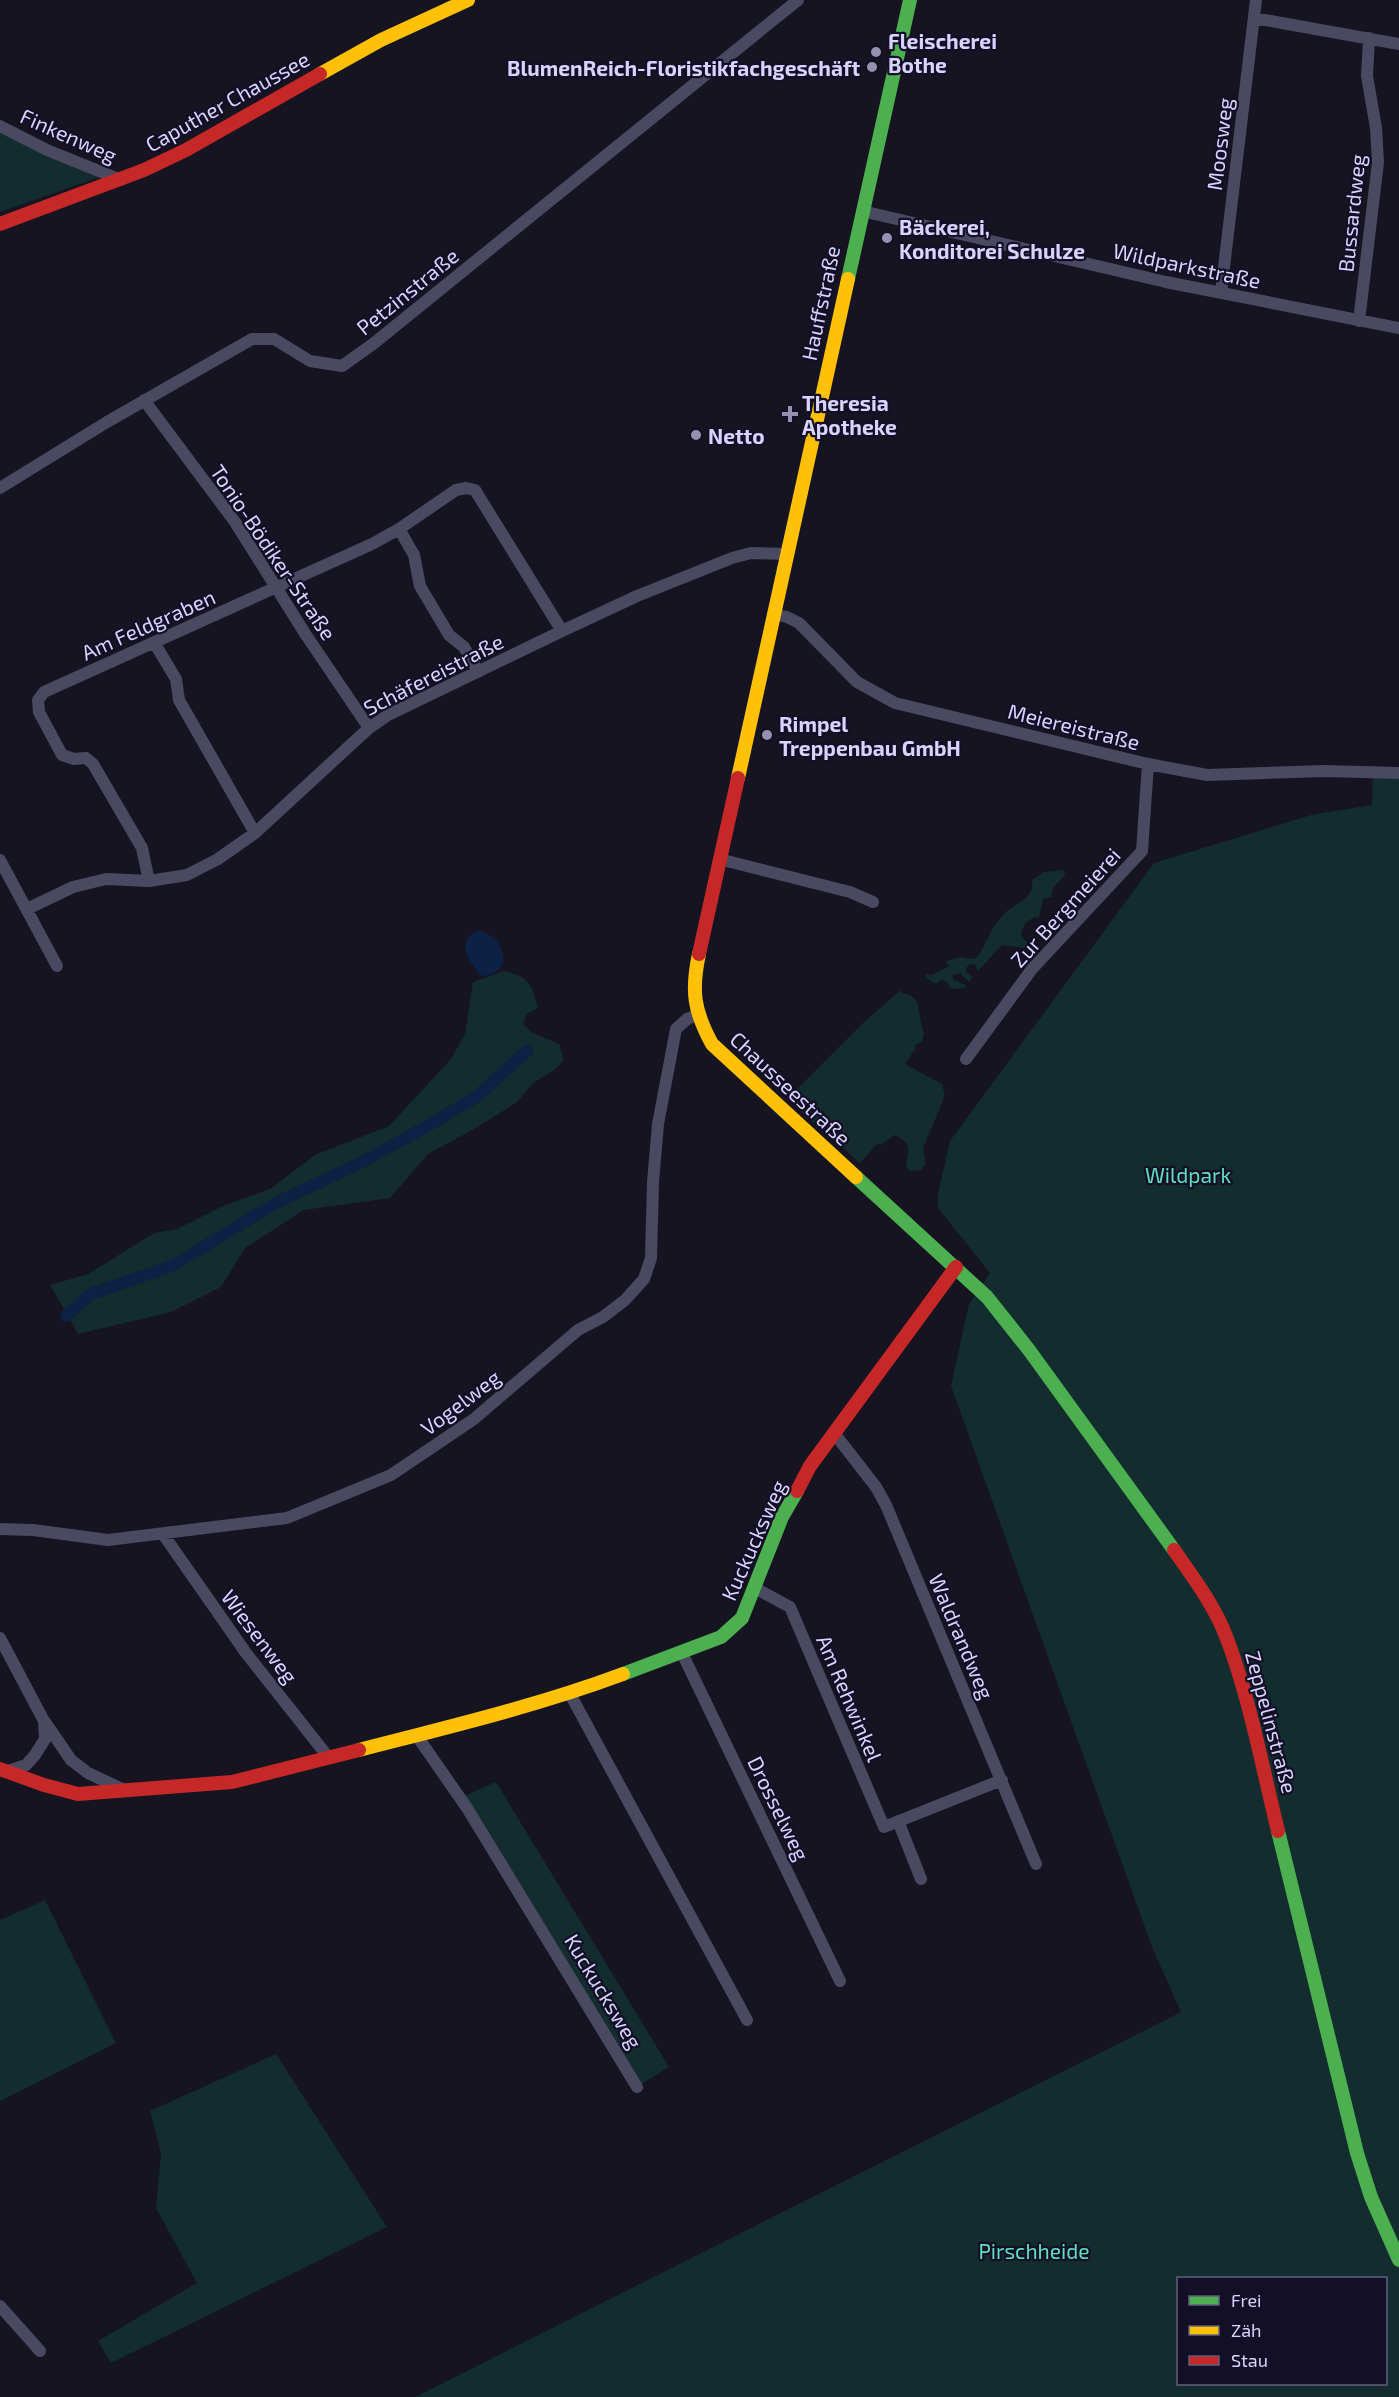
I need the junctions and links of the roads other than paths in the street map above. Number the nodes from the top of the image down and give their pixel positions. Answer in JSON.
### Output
{"nodes":[{"id":1,"x":468,"y":0,"type":"edge"},
{"id":2,"x":798,"y":0,"type":"edge"},
{"id":3,"x":910,"y":0,"type":"edge"},
{"id":4,"x":1256,"y":0,"type":"edge"},
{"id":5,"x":1254,"y":18,"type":"junction"},
{"id":6,"x":1369,"y":38,"type":"junction"},
{"id":7,"x":1399,"y":44,"type":"edge"},
{"id":8,"x":0,"y":126,"type":"edge"},
{"id":9,"x":122,"y":180,"type":"junction"},
{"id":10,"x":862,"y":212,"type":"junction"},
{"id":11,"x":0,"y":224,"type":"edge"},
{"id":12,"x":1221,"y":292,"type":"junction"},
{"id":13,"x":1359,"y":321,"type":"junction"},
{"id":14,"x":1399,"y":328,"type":"edge"},
{"id":15,"x":144,"y":400,"type":"junction"},
{"id":16,"x":0,"y":488,"type":"edge"},
{"id":17,"x":399,"y":530,"type":"junction"},
{"id":18,"x":786,"y":554,"type":"junction"},
{"id":19,"x":278,"y":587,"type":"junction"},
{"id":20,"x":773,"y":614,"type":"junction"},
{"id":21,"x":562,"y":631,"type":"junction"},
{"id":22,"x":155,"y":644,"type":"junction"},
{"id":23,"x":478,"y":672,"type":"junction"},
{"id":24,"x":369,"y":728,"type":"junction"},
{"id":25,"x":1148,"y":764,"type":"junction"},
{"id":26,"x":1399,"y":773,"type":"edge"},
{"id":27,"x":255,"y":833,"type":"junction"},
{"id":28,"x":719,"y":859,"type":"junction"},
{"id":29,"x":0,"y":860,"type":"edge"},
{"id":30,"x":149,"y":880,"type":"junction"},
{"id":31,"x":873,"y":902,"type":"dead end"},
{"id":32,"x":27,"y":909,"type":"junction"},
{"id":33,"x":57,"y":966,"type":"dead end"},
{"id":34,"x":697,"y":1015,"type":"junction"},
{"id":35,"x":966,"y":1059,"type":"dead end"},
{"id":36,"x":956,"y":1267,"type":"junction"},
{"id":37,"x":834,"y":1433,"type":"junction"},
{"id":38,"x":0,"y":1529,"type":"edge"},
{"id":39,"x":163,"y":1534,"type":"junction"},
{"id":40,"x":755,"y":1588,"type":"junction"},
{"id":41,"x":0,"y":1638,"type":"edge"},
{"id":42,"x":682,"y":1653,"type":"junction"},
{"id":43,"x":570,"y":1694,"type":"junction"},
{"id":44,"x":44,"y":1720,"type":"junction"},
{"id":45,"x":417,"y":1736,"type":"junction"},
{"id":46,"x":329,"y":1758,"type":"junction"},
{"id":47,"x":4,"y":1770,"type":"edge"},
{"id":48,"x":1002,"y":1780,"type":"junction"},
{"id":49,"x":126,"y":1791,"type":"junction"},
{"id":50,"x":898,"y":1821,"type":"junction"},
{"id":51,"x":1036,"y":1864,"type":"dead end"},
{"id":52,"x":921,"y":1878,"type":"dead end"},
{"id":53,"x":840,"y":1981,"type":"dead end"},
{"id":54,"x":747,"y":2020,"type":"dead end"},
{"id":55,"x":637,"y":2087,"type":"dead end"},
{"id":56,"x":1399,"y":2260,"type":"edge"},
{"id":57,"x":0,"y":2306,"type":"edge"},
{"id":58,"x":40,"y":2351,"type":"dead end"}],
"edges":[{"from":1,"to":9,"type":"main road","name":"Caputher Chaussee"},
{"from":2,"to":15,"type":"street","name":"Petzinstraße"},
{"from":3,"to":10,"type":"main road","name":"Hauffstraße"},
{"from":4,"to":5,"type":"street","name":"Moosweg"},
{"from":5,"to":6,"type":"street"},
{"from":5,"to":12,"type":"street","name":"Moosweg"},
{"from":6,"to":7,"type":"street"},
{"from":6,"to":13,"type":"street","name":"Bussardweg"},
{"from":8,"to":9,"type":"street","name":"Finkenweg"},
{"from":9,"to":11,"type":"main road","name":"Caputher Chaussee"},
{"from":10,"to":12,"type":"street","name":"Wildparkstraße"},
{"from":10,"to":18,"type":"main road","name":"Hauffstraße"},
{"from":12,"to":13,"type":"street","name":"Wildparkstraße"},
{"from":13,"to":14,"type":"street","name":"Wildparkstraße"},
{"from":15,"to":16,"type":"street","name":"Petzinstraße"},
{"from":15,"to":19,"type":"street","name":"Tonio-Bödiker-Straße"},
{"from":17,"to":19,"type":"street","name":"Am Feldgraben"},
{"from":17,"to":21,"type":"street","name":"Am Feldgraben"},
{"from":17,"to":23,"type":"street"},
{"from":18,"to":20,"type":"main road","name":"Hauffstraße"},
{"from":18,"to":21,"type":"street","name":"Schäfereistraße"},
{"from":19,"to":22,"type":"street","name":"Am Feldgraben"},
{"from":19,"to":24,"type":"street","name":"Tonio-Bödiker-Straße"},
{"from":20,"to":25,"type":"street","name":"Meiereistraße"},
{"from":20,"to":28,"type":"main road","name":"Chausseestraße"},
{"from":21,"to":23,"type":"street","name":"Schäfereistraße"},
{"from":22,"to":27,"type":"street"},
{"from":22,"to":30,"type":"street","name":"Am Feldgraben"},
{"from":23,"to":24,"type":"street","name":"Schäfereistraße"},
{"from":24,"to":27,"type":"street","name":"Schäfereistraße"},
{"from":25,"to":26,"type":"street","name":"Meiereistraße"},
{"from":25,"to":35,"type":"street","name":"Zur Bergmeierei"},
{"from":27,"to":30,"type":"street","name":"Schäfereistraße"},
{"from":28,"to":31,"type":"street"},
{"from":28,"to":34,"type":"main road","name":"Chausseestraße"},
{"from":29,"to":32,"type":"street"},
{"from":30,"to":32,"type":"street","name":"Schäfereistraße"},
{"from":32,"to":33,"type":"street"},
{"from":34,"to":36,"type":"main road","name":"Chausseestraße"},
{"from":34,"to":39,"type":"street","name":"Vogelweg"},
{"from":36,"to":37,"type":"main road","name":"Kuckucksweg"},
{"from":36,"to":56,"type":"main road","name":"Zeppelinstraße"},
{"from":37,"to":40,"type":"main road","name":"Kuckucksweg"},
{"from":37,"to":48,"type":"street","name":"Waldrandweg"},
{"from":38,"to":39,"type":"street","name":"Vogelweg"},
{"from":39,"to":46,"type":"street","name":"Wiesenweg"},
{"from":40,"to":42,"type":"main road","name":"Kuckucksweg"},
{"from":40,"to":50,"type":"street","name":"Am Rehwinkel"},
{"from":41,"to":44,"type":"street"},
{"from":42,"to":43,"type":"main road","name":"Kuckucksweg"},
{"from":42,"to":53,"type":"street","name":"Drosselweg"},
{"from":43,"to":45,"type":"main road","name":"Kuckucksweg"},
{"from":43,"to":54,"type":"street"},
{"from":44,"to":47,"type":"street"},
{"from":44,"to":49,"type":"street"},
{"from":45,"to":46,"type":"main road","name":"Kuckucksweg"},
{"from":45,"to":55,"type":"street","name":"Kuckucksweg"},
{"from":46,"to":49,"type":"main road","name":"Kuckucksweg"},
{"from":47,"to":49,"type":"main road","name":"Kuckucksweg"},
{"from":48,"to":50,"type":"street"},
{"from":48,"to":51,"type":"street","name":"Waldrandweg"},
{"from":50,"to":52,"type":"street"},
{"from":57,"to":58,"type":"street"}]}
